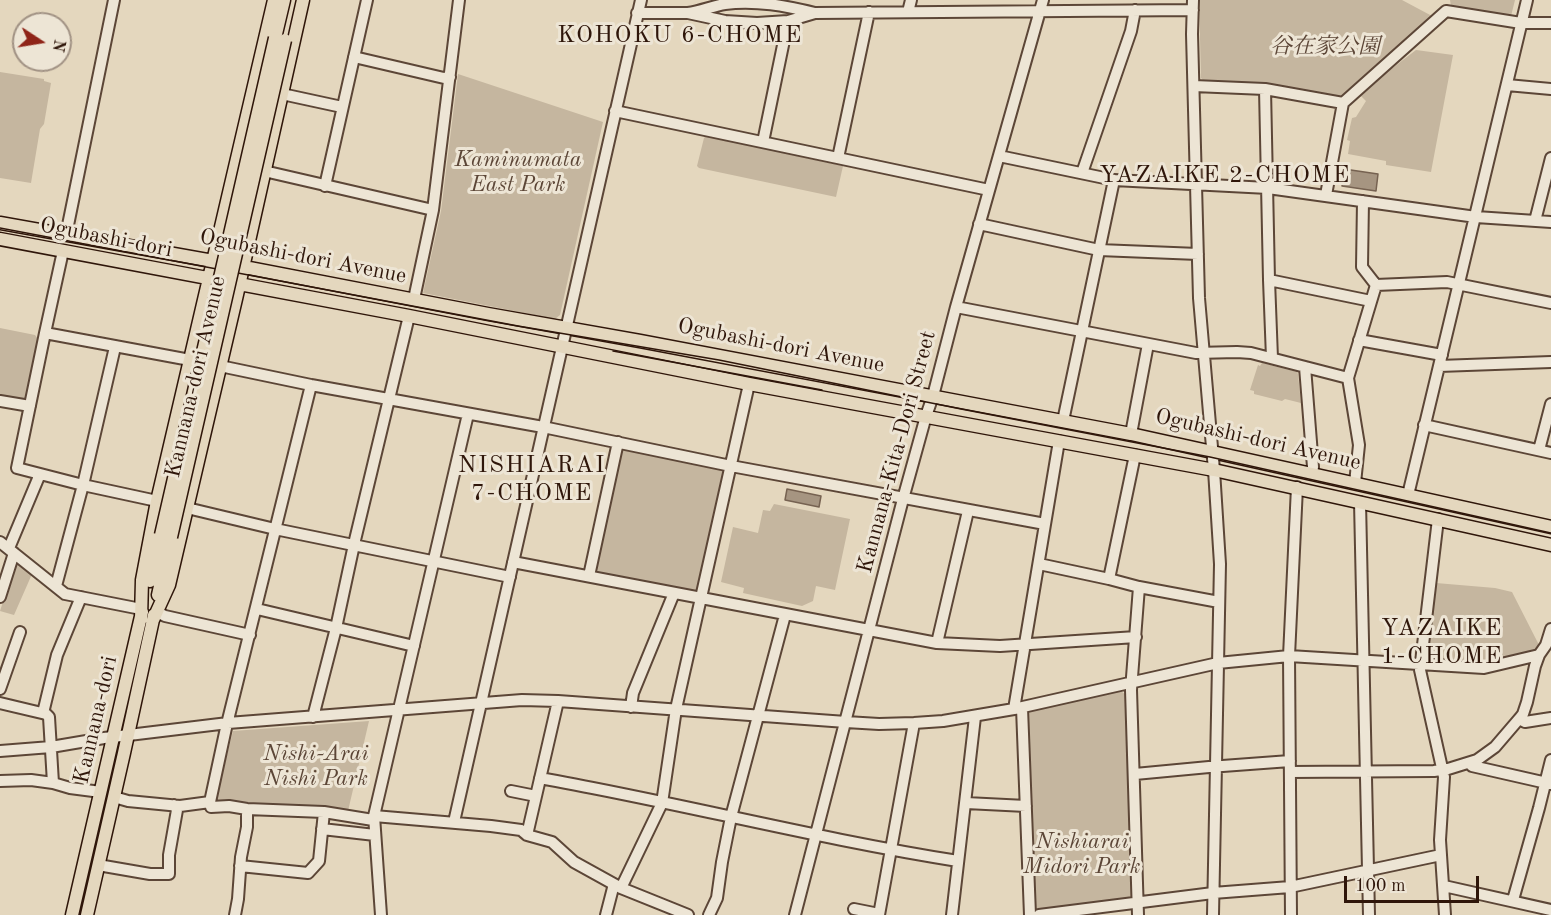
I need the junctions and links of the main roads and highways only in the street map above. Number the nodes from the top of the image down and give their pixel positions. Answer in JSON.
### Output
{"nodes":[{"id":1,"x":274,"y":0,"type":"edge"},
{"id":2,"x":284,"y":0,"type":"edge"},
{"id":3,"x":295,"y":0,"type":"edge"},
{"id":4,"x":303,"y":0,"type":"edge"},
{"id":5,"x":280,"y":39,"type":"junction"},
{"id":6,"x":0,"y":223,"type":"edge"},
{"id":7,"x":0,"y":239,"type":"edge"},
{"id":8,"x":213,"y":261,"type":"junction"},
{"id":9,"x":243,"y":267,"type":"junction"},
{"id":10,"x":209,"y":279,"type":"junction"},
{"id":11,"x":239,"y":285,"type":"junction"},
{"id":12,"x":1551,"y":527,"type":"edge"},
{"id":13,"x":166,"y":536,"type":"joint"},
{"id":14,"x":1551,"y":545,"type":"edge"},
{"id":15,"x":148,"y":615,"type":"junction"},
{"id":16,"x":72,"y":915,"type":"edge"},
{"id":17,"x":87,"y":915,"type":"edge"}],
"edges":[{"from":1,"to":8,"type":"main road","name":"Kannana-dori Avenue"},
{"from":2,"to":5,"type":"main road","name":"Kannana-dori Avenue"},
{"from":3,"to":5,"type":"main road","name":"Kannana-dori Avenue"},
{"from":4,"to":9,"type":"main road","name":"Kannana-dori Avenue"},
{"from":5,"to":13,"type":"main road","name":"Kannana-dori Avenue","bridge":true},
{"from":6,"to":8,"type":"main road","name":"Ogubashi-dori Avenue"},
{"from":7,"to":10,"type":"main road","name":"Ogubashi-dori"},
{"from":8,"to":9,"type":"main road","name":"Ogubashi-dori Avenue"},
{"from":8,"to":10,"type":"main road","name":"Kannana-dori Avenue"},
{"from":9,"to":11,"type":"main road","name":"Kannana-dori Avenue"},
{"from":9,"to":12,"type":"main road","name":"Ogubashi-dori Avenue"},
{"from":10,"to":11,"type":"main road","name":"Ogubashi-dori"},
{"from":10,"to":15,"type":"main road","name":"Kannana-dori Avenue"},
{"from":11,"to":14,"type":"main road","name":"Ogubashi-dori Avenue"},
{"from":11,"to":15,"type":"main road","name":"Kannana-dori Avenue"},
{"from":13,"to":15,"type":"main road","name":"Kannana-dori"},
{"from":15,"to":16,"type":"main road","name":"Kannana-dori"},
{"from":15,"to":17,"type":"main road","name":"Kannana-dori"}]}
